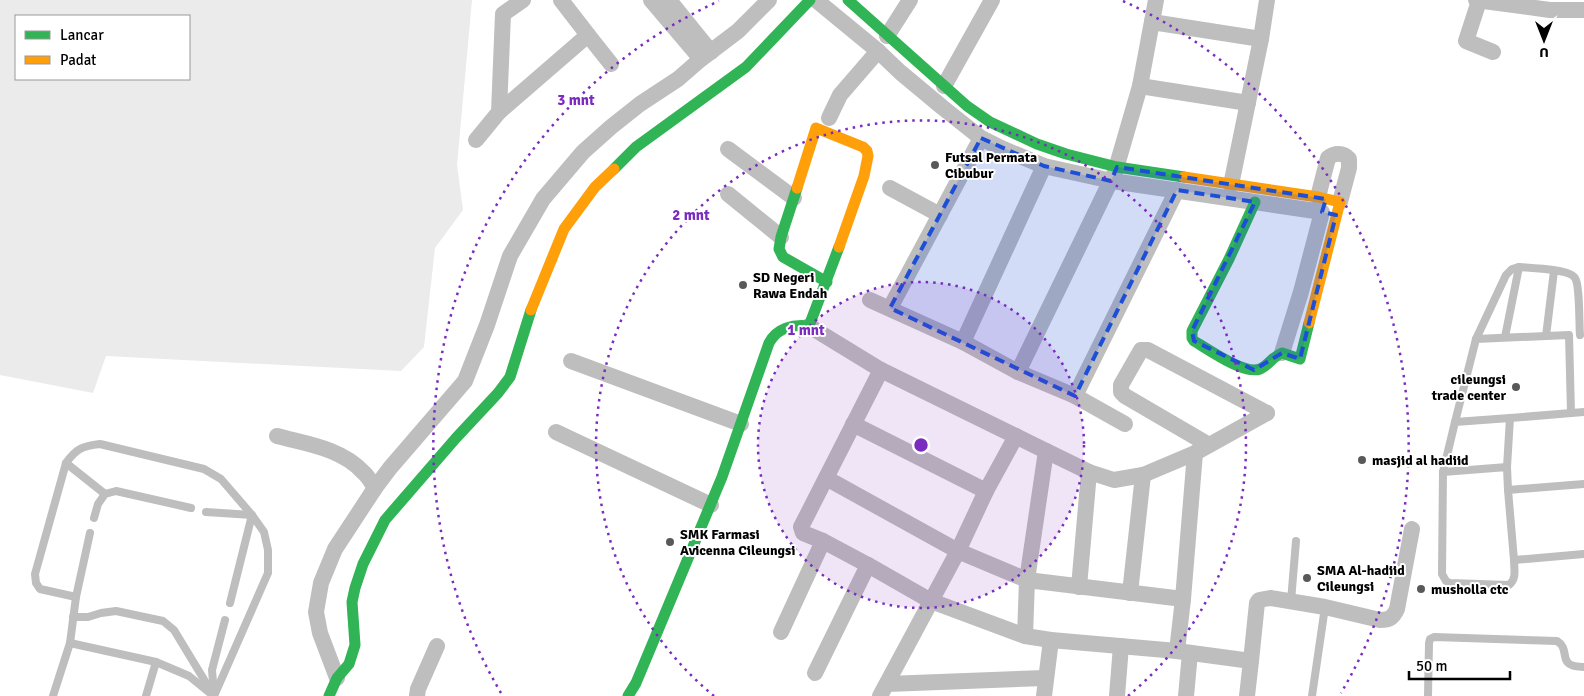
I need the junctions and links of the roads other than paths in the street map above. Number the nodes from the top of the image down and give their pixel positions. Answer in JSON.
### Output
{"nodes":[{"id":1,"x":523,"y":0,"type":"edge"},
{"id":2,"x":561,"y":0,"type":"edge"},
{"id":3,"x":651,"y":0,"type":"edge"},
{"id":4,"x":669,"y":0,"type":"edge"},
{"id":5,"x":769,"y":0,"type":"edge"},
{"id":6,"x":810,"y":0,"type":"edge"},
{"id":7,"x":816,"y":0,"type":"edge"},
{"id":8,"x":848,"y":0,"type":"edge"},
{"id":9,"x":910,"y":0,"type":"edge"},
{"id":10,"x":992,"y":0,"type":"edge"},
{"id":11,"x":1156,"y":0,"type":"edge"},
{"id":12,"x":1267,"y":0,"type":"edge"},
{"id":13,"x":1478,"y":0,"type":"edge"},
{"id":14,"x":504,"y":7,"type":"edge"},
{"id":15,"x":1584,"y":10,"type":"edge"},
{"id":16,"x":1152,"y":22,"type":"junction"},
{"id":17,"x":588,"y":35,"type":"junction"},
{"id":18,"x":887,"y":36,"type":"junction"},
{"id":19,"x":1261,"y":39,"type":"junction"},
{"id":20,"x":878,"y":51,"type":"junction"},
{"id":21,"x":1493,"y":52,"type":"dead end"},
{"id":22,"x":706,"y":55,"type":"junction"},
{"id":23,"x":611,"y":64,"type":"dead end"},
{"id":24,"x":944,"y":86,"type":"junction"},
{"id":25,"x":1140,"y":86,"type":"junction"},
{"id":26,"x":1248,"y":103,"type":"junction"},
{"id":27,"x":499,"y":112,"type":"junction"},
{"id":28,"x":829,"y":118,"type":"dead end"},
{"id":29,"x":981,"y":138,"type":"junction"},
{"id":30,"x":476,"y":140,"type":"dead end"},
{"id":31,"x":728,"y":149,"type":"dead end"},
{"id":32,"x":1044,"y":166,"type":"junction"},
{"id":33,"x":1114,"y":174,"type":"junction"},
{"id":34,"x":1231,"y":185,"type":"junction"},
{"id":35,"x":890,"y":188,"type":"dead end"},
{"id":36,"x":1177,"y":190,"type":"junction"},
{"id":37,"x":728,"y":194,"type":"dead end"},
{"id":38,"x":794,"y":198,"type":"junction"},
{"id":39,"x":1256,"y":202,"type":"junction"},
{"id":40,"x":1328,"y":205,"type":"junction"},
{"id":41,"x":940,"y":214,"type":"junction"},
{"id":42,"x":781,"y":238,"type":"junction"},
{"id":43,"x":1519,"y":267,"type":"junction"},
{"id":44,"x":1554,"y":271,"type":"junction"},
{"id":45,"x":827,"y":282,"type":"junction"},
{"id":46,"x":870,"y":300,"type":"dead end"},
{"id":47,"x":890,"y":308,"type":"junction"},
{"id":48,"x":809,"y":326,"type":"junction"},
{"id":49,"x":1546,"y":336,"type":"junction"},
{"id":50,"x":1569,"y":336,"type":"junction"},
{"id":51,"x":1582,"y":336,"type":"edge"},
{"id":52,"x":1505,"y":337,"type":"junction"},
{"id":53,"x":1476,"y":339,"type":"junction"},
{"id":54,"x":963,"y":342,"type":"junction"},
{"id":55,"x":1282,"y":353,"type":"junction"},
{"id":56,"x":571,"y":361,"type":"dead end"},
{"id":57,"x":881,"y":370,"type":"junction"},
{"id":58,"x":1018,"y":372,"type":"junction"},
{"id":59,"x":1075,"y":396,"type":"junction"},
{"id":60,"x":1584,"y":412,"type":"edge"},
{"id":61,"x":1571,"y":413,"type":"junction"},
{"id":62,"x":1510,"y":418,"type":"junction"},
{"id":63,"x":1455,"y":422,"type":"junction"},
{"id":64,"x":741,"y":424,"type":"junction"},
{"id":65,"x":853,"y":424,"type":"junction"},
{"id":66,"x":1126,"y":424,"type":"dead end"},
{"id":67,"x":556,"y":432,"type":"dead end"},
{"id":68,"x":276,"y":436,"type":"dead end"},
{"id":69,"x":1016,"y":436,"type":"junction"},
{"id":70,"x":1209,"y":445,"type":"junction"},
{"id":71,"x":1046,"y":452,"type":"junction"},
{"id":72,"x":1195,"y":453,"type":"junction"},
{"id":73,"x":66,"y":463,"type":"junction"},
{"id":74,"x":1507,"y":467,"type":"junction"},
{"id":75,"x":1090,"y":472,"type":"junction"},
{"id":76,"x":1443,"y":472,"type":"junction"},
{"id":77,"x":1144,"y":475,"type":"junction"},
{"id":78,"x":826,"y":478,"type":"junction"},
{"id":79,"x":1584,"y":484,"type":"edge"},
{"id":80,"x":375,"y":488,"type":"junction"},
{"id":81,"x":1508,"y":490,"type":"junction"},
{"id":82,"x":986,"y":491,"type":"junction"},
{"id":83,"x":104,"y":494,"type":"junction"},
{"id":84,"x":711,"y":505,"type":"junction"},
{"id":85,"x":191,"y":508,"type":"dead end"},
{"id":86,"x":206,"y":512,"type":"dead end"},
{"id":87,"x":252,"y":515,"type":"junction"},
{"id":88,"x":94,"y":518,"type":"dead end"},
{"id":89,"x":1412,"y":529,"type":"dead end"},
{"id":90,"x":90,"y":533,"type":"dead end"},
{"id":91,"x":822,"y":541,"type":"junction"},
{"id":92,"x":1296,"y":541,"type":"dead end"},
{"id":93,"x":958,"y":551,"type":"junction"},
{"id":94,"x":1584,"y":554,"type":"edge"},
{"id":95,"x":1514,"y":560,"type":"junction"},
{"id":96,"x":868,"y":565,"type":"junction"},
{"id":97,"x":1027,"y":580,"type":"junction"},
{"id":98,"x":1079,"y":587,"type":"junction"},
{"id":99,"x":1130,"y":593,"type":"junction"},
{"id":100,"x":76,"y":597,"type":"junction"},
{"id":101,"x":1183,"y":599,"type":"junction"},
{"id":102,"x":931,"y":601,"type":"junction"},
{"id":103,"x":1291,"y":601,"type":"junction"},
{"id":104,"x":230,"y":602,"type":"dead end"},
{"id":105,"x":1325,"y":607,"type":"junction"},
{"id":106,"x":74,"y":617,"type":"junction"},
{"id":107,"x":225,"y":620,"type":"dead end"},
{"id":108,"x":781,"y":632,"type":"dead end"},
{"id":109,"x":1025,"y":636,"type":"junction"},
{"id":110,"x":1051,"y":640,"type":"junction"},
{"id":111,"x":70,"y":644,"type":"junction"},
{"id":112,"x":437,"y":646,"type":"dead end"},
{"id":113,"x":1121,"y":646,"type":"junction"},
{"id":114,"x":1183,"y":652,"type":"junction"},
{"id":115,"x":1250,"y":661,"type":"junction"},
{"id":116,"x":156,"y":662,"type":"junction"},
{"id":117,"x":1584,"y":667,"type":"edge"},
{"id":118,"x":815,"y":673,"type":"dead end"},
{"id":119,"x":337,"y":678,"type":"junction"},
{"id":120,"x":1045,"y":678,"type":"junction"},
{"id":121,"x":884,"y":690,"type":"edge"},
{"id":122,"x":53,"y":696,"type":"edge"},
{"id":123,"x":146,"y":696,"type":"edge"},
{"id":124,"x":214,"y":696,"type":"edge"},
{"id":125,"x":329,"y":696,"type":"edge"},
{"id":126,"x":417,"y":696,"type":"edge"},
{"id":127,"x":628,"y":696,"type":"edge"},
{"id":128,"x":1044,"y":696,"type":"edge"},
{"id":129,"x":1117,"y":696,"type":"edge"},
{"id":130,"x":1186,"y":696,"type":"edge"},
{"id":131,"x":1247,"y":696,"type":"edge"},
{"id":132,"x":1312,"y":696,"type":"edge"},
{"id":133,"x":1428,"y":696,"type":"edge"}],
"edges":[{"from":1,"to":14,"type":"street"},
{"from":2,"to":17,"type":"street"},
{"from":3,"to":22,"type":"street"},
{"from":4,"to":22,"type":"street"},
{"from":5,"to":22,"type":"street"},
{"from":6,"to":119,"type":"street"},
{"from":7,"to":20,"type":"street"},
{"from":8,"to":18,"type":"street"},
{"from":9,"to":18,"type":"street"},
{"from":10,"to":24,"type":"street"},
{"from":11,"to":16,"type":"street"},
{"from":12,"to":19,"type":"street"},
{"from":13,"to":15,"type":"street"},
{"from":13,"to":21,"type":"street"},
{"from":14,"to":27,"type":"street"},
{"from":16,"to":19,"type":"street"},
{"from":16,"to":25,"type":"street"},
{"from":17,"to":23,"type":"street"},
{"from":17,"to":27,"type":"street"},
{"from":18,"to":24,"type":"street"},
{"from":19,"to":26,"type":"street"},
{"from":20,"to":28,"type":"street"},
{"from":20,"to":29,"type":"street"},
{"from":22,"to":80,"type":"street"},
{"from":24,"to":33,"type":"street"},
{"from":25,"to":26,"type":"street"},
{"from":25,"to":33,"type":"street"},
{"from":26,"to":34,"type":"street"},
{"from":27,"to":30,"type":"street"},
{"from":29,"to":32,"type":"street"},
{"from":29,"to":41,"type":"street"},
{"from":31,"to":38,"type":"street"},
{"from":32,"to":33,"type":"street"},
{"from":32,"to":54,"type":"street"},
{"from":33,"to":34,"type":"street"},
{"from":33,"to":36,"type":"street"},
{"from":33,"to":58,"type":"street"},
{"from":34,"to":40,"type":"street"},
{"from":35,"to":41,"type":"street"},
{"from":36,"to":39,"type":"street"},
{"from":36,"to":59,"type":"street"},
{"from":37,"to":42,"type":"street"},
{"from":38,"to":42,"type":"street"},
{"from":38,"to":45,"type":"street"},
{"from":39,"to":40,"type":"street"},
{"from":39,"to":55,"type":"street"},
{"from":40,"to":55,"type":"street"},
{"from":40,"to":55,"type":"street"},
{"from":41,"to":47,"type":"street"},
{"from":42,"to":45,"type":"street"},
{"from":43,"to":44,"type":"lane"},
{"from":43,"to":52,"type":"lane"},
{"from":43,"to":53,"type":"lane"},
{"from":44,"to":49,"type":"lane"},
{"from":44,"to":51,"type":"lane"},
{"from":45,"to":48,"type":"street"},
{"from":46,"to":47,"type":"street"},
{"from":47,"to":54,"type":"street"},
{"from":48,"to":57,"type":"street"},
{"from":48,"to":64,"type":"street"},
{"from":49,"to":50,"type":"lane"},
{"from":49,"to":52,"type":"lane"},
{"from":50,"to":51,"type":"lane"},
{"from":50,"to":61,"type":"lane"},
{"from":52,"to":53,"type":"lane"},
{"from":53,"to":63,"type":"lane"},
{"from":54,"to":58,"type":"street"},
{"from":56,"to":64,"type":"street"},
{"from":57,"to":65,"type":"street"},
{"from":57,"to":69,"type":"street"},
{"from":58,"to":59,"type":"street"},
{"from":59,"to":66,"type":"street"},
{"from":60,"to":61,"type":"lane"},
{"from":61,"to":62,"type":"lane"},
{"from":62,"to":63,"type":"lane"},
{"from":62,"to":74,"type":"lane"},
{"from":63,"to":76,"type":"lane"},
{"from":64,"to":84,"type":"street"},
{"from":65,"to":78,"type":"street"},
{"from":65,"to":82,"type":"street"},
{"from":67,"to":84,"type":"street"},
{"from":68,"to":80,"type":"street"},
{"from":69,"to":71,"type":"street"},
{"from":69,"to":82,"type":"street"},
{"from":70,"to":70,"type":"street"},
{"from":70,"to":72,"type":"street"},
{"from":71,"to":75,"type":"street"},
{"from":71,"to":97,"type":"street"},
{"from":72,"to":77,"type":"street"},
{"from":72,"to":101,"type":"street"},
{"from":73,"to":83,"type":"lane"},
{"from":73,"to":87,"type":"lane"},
{"from":73,"to":100,"type":"lane"},
{"from":74,"to":76,"type":"lane"},
{"from":74,"to":81,"type":"lane"},
{"from":75,"to":77,"type":"street"},
{"from":75,"to":98,"type":"street"},
{"from":76,"to":95,"type":"lane"},
{"from":77,"to":99,"type":"street"},
{"from":78,"to":91,"type":"street"},
{"from":78,"to":93,"type":"street"},
{"from":79,"to":81,"type":"lane"},
{"from":80,"to":119,"type":"street"},
{"from":81,"to":95,"type":"lane"},
{"from":82,"to":93,"type":"street"},
{"from":83,"to":85,"type":"lane"},
{"from":83,"to":88,"type":"lane"},
{"from":84,"to":127,"type":"street"},
{"from":86,"to":87,"type":"lane"},
{"from":87,"to":104,"type":"lane"},
{"from":87,"to":124,"type":"lane"},
{"from":89,"to":105,"type":"street"},
{"from":90,"to":100,"type":"lane"},
{"from":91,"to":96,"type":"street"},
{"from":91,"to":108,"type":"street"},
{"from":92,"to":103,"type":"lane"},
{"from":93,"to":97,"type":"street"},
{"from":93,"to":102,"type":"street"},
{"from":94,"to":95,"type":"lane"},
{"from":96,"to":102,"type":"street"},
{"from":96,"to":118,"type":"street"},
{"from":97,"to":98,"type":"street"},
{"from":97,"to":109,"type":"street"},
{"from":98,"to":99,"type":"street"},
{"from":99,"to":101,"type":"street"},
{"from":100,"to":106,"type":"lane"},
{"from":101,"to":114,"type":"street"},
{"from":102,"to":109,"type":"street"},
{"from":102,"to":121,"type":"street"},
{"from":103,"to":105,"type":"street"},
{"from":103,"to":115,"type":"street"},
{"from":105,"to":132,"type":"lane"},
{"from":106,"to":111,"type":"lane"},
{"from":106,"to":124,"type":"lane"},
{"from":107,"to":124,"type":"lane"},
{"from":109,"to":110,"type":"street"},
{"from":110,"to":113,"type":"street"},
{"from":110,"to":120,"type":"street"},
{"from":111,"to":116,"type":"lane"},
{"from":111,"to":122,"type":"lane"},
{"from":112,"to":126,"type":"street"},
{"from":113,"to":114,"type":"street"},
{"from":113,"to":129,"type":"street"},
{"from":114,"to":115,"type":"street"},
{"from":114,"to":130,"type":"street"},
{"from":115,"to":131,"type":"street"},
{"from":116,"to":123,"type":"lane"},
{"from":116,"to":124,"type":"lane"},
{"from":117,"to":133,"type":"lane"},
{"from":119,"to":125,"type":"street"},
{"from":120,"to":121,"type":"street"},
{"from":120,"to":128,"type":"street"}]}
